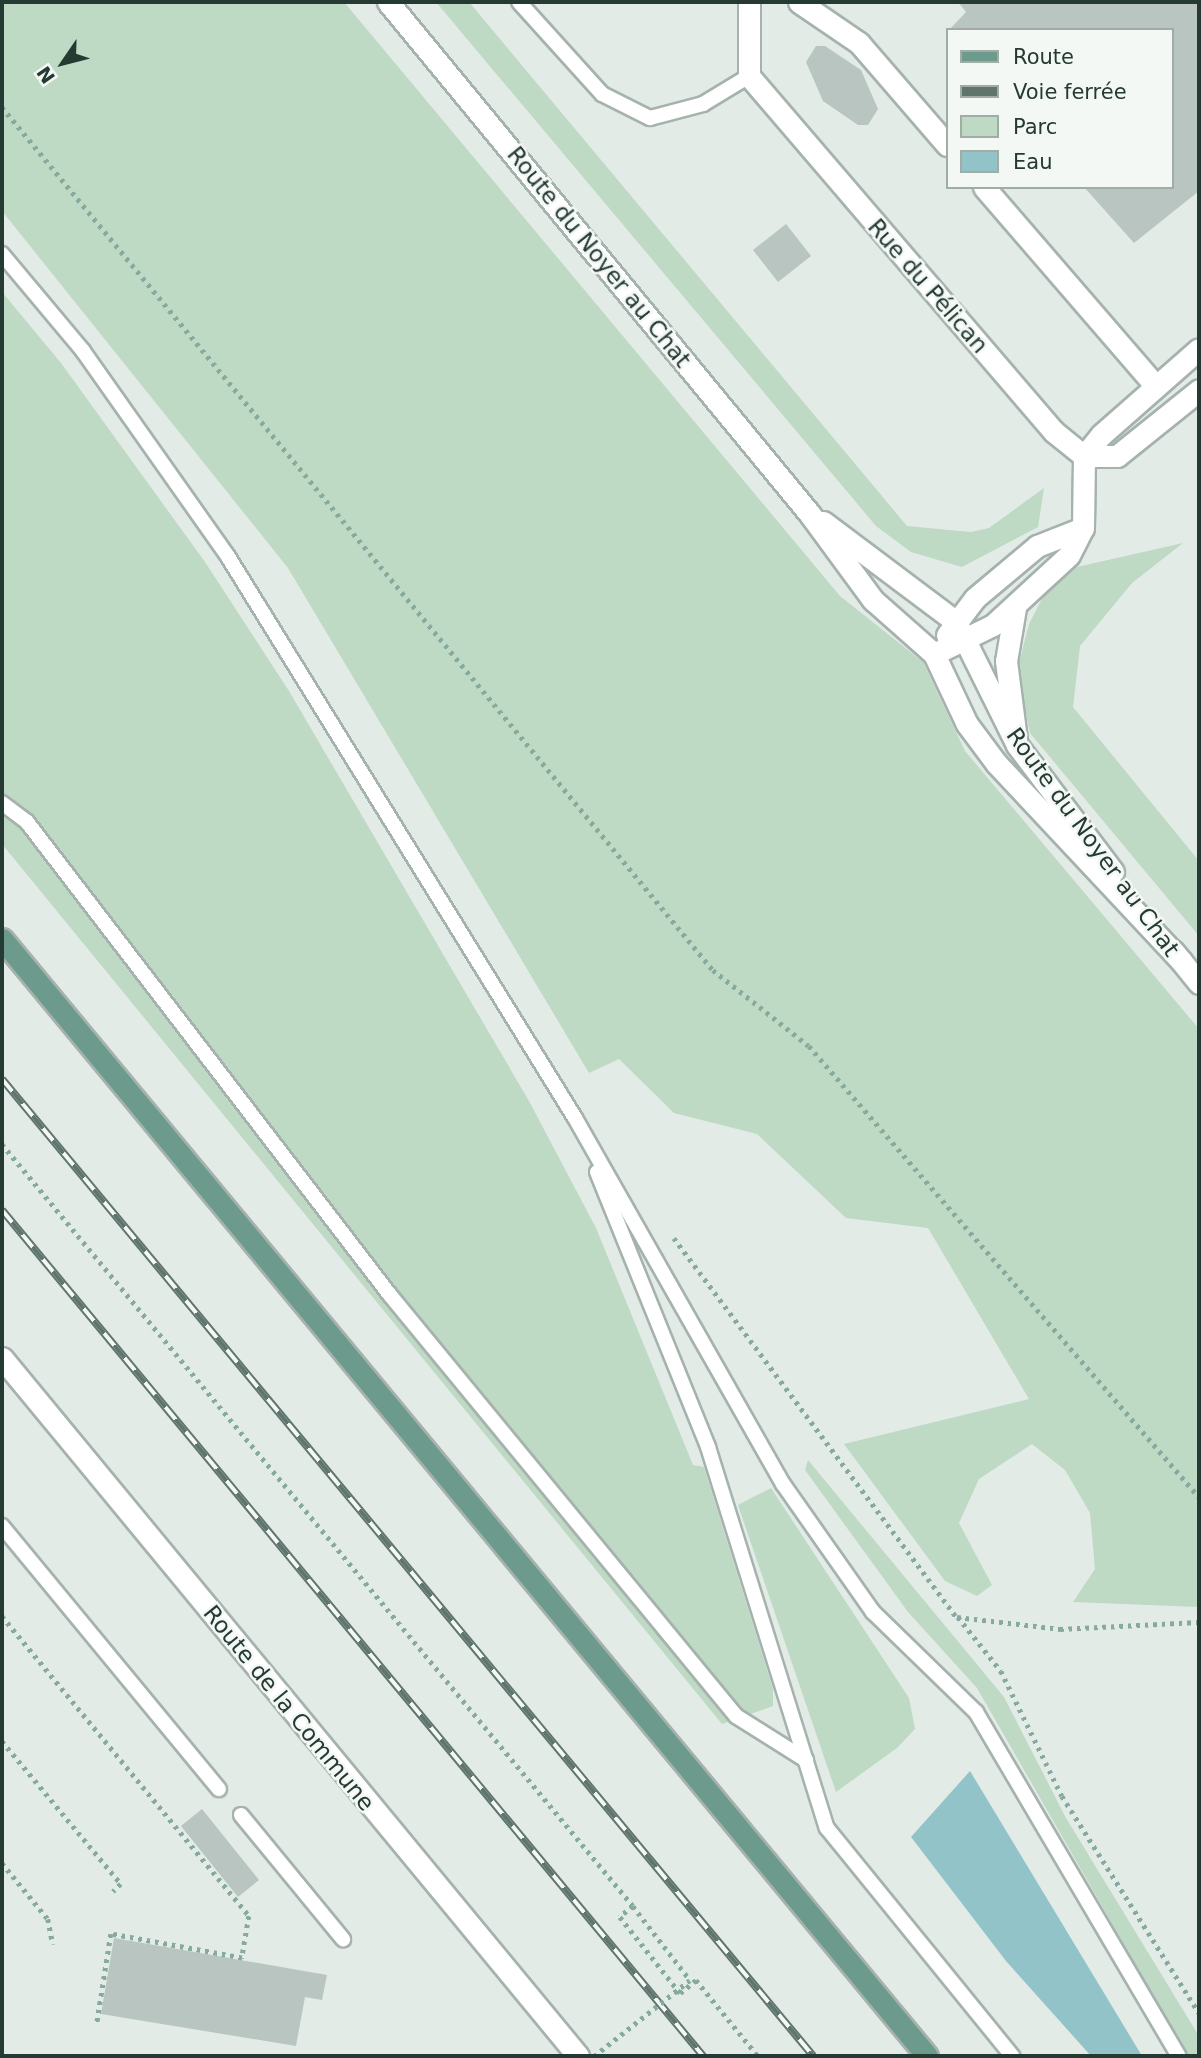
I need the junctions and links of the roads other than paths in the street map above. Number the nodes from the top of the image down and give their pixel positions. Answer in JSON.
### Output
{"nodes":[{"id":1,"x":388,"y":2,"type":"edge"},
{"id":2,"x":519,"y":2,"type":"edge"},
{"id":3,"x":749,"y":2,"type":"edge"},
{"id":4,"x":799,"y":2,"type":"edge"},
{"id":5,"x":749,"y":76,"type":"junction"},
{"id":6,"x":946,"y":144,"type":"edge"},
{"id":7,"x":986,"y":189,"type":"edge"},
{"id":8,"x":2,"y":254,"type":"edge"},
{"id":9,"x":1199,"y":349,"type":"edge"},
{"id":10,"x":1156,"y":386,"type":"junction"},
{"id":11,"x":1199,"y":390,"type":"edge"},
{"id":12,"x":1084,"y":456,"type":"junction"},
{"id":13,"x":809,"y":513,"type":"junction"},
{"id":14,"x":1083,"y":528,"type":"junction"},
{"id":15,"x":1015,"y":608,"type":"junction"},
{"id":16,"x":961,"y":630,"type":"junction"},
{"id":17,"x":934,"y":654,"type":"junction"},
{"id":18,"x":1017,"y":745,"type":"junction"},
{"id":19,"x":2,"y":803,"type":"edge"},
{"id":20,"x":2,"y":939,"type":"edge"},
{"id":21,"x":1182,"y":962,"type":"junction"},
{"id":22,"x":1199,"y":983,"type":"edge"},
{"id":23,"x":575,"y":1118,"type":"junction"},
{"id":24,"x":2,"y":1358,"type":"edge"},
{"id":25,"x":2,"y":1526,"type":"edge"},
{"id":26,"x":806,"y":1760,"type":"junction"},
{"id":27,"x":219,"y":1789,"type":"dead end"},
{"id":28,"x":241,"y":1815,"type":"dead end"},
{"id":29,"x":343,"y":1939,"type":"dead end"},
{"id":30,"x":578,"y":2056,"type":"edge"},
{"id":31,"x":926,"y":2056,"type":"edge"},
{"id":32,"x":1012,"y":2056,"type":"edge"},
{"id":33,"x":1179,"y":2056,"type":"edge"}],
"edges":[{"from":1,"to":13,"type":"street","name":"Route du Noyer au Chat"},
{"from":2,"to":5,"type":"lane"},
{"from":3,"to":5,"type":"street"},
{"from":4,"to":6,"type":"street"},
{"from":5,"to":12,"type":"street","name":"Rue du Pélican"},
{"from":7,"to":10,"type":"street"},
{"from":8,"to":23,"type":"lane"},
{"from":9,"to":10,"type":"street"},
{"from":10,"to":12,"type":"street"},
{"from":11,"to":12,"type":"street"},
{"from":12,"to":14,"type":"street"},
{"from":13,"to":16,"type":"street","name":"Route du Noyer au Chat"},
{"from":13,"to":17,"type":"street","name":"Route du Noyer au Chat"},
{"from":14,"to":15,"type":"street"},
{"from":14,"to":16,"type":"street"},
{"from":15,"to":16,"type":"street"},
{"from":15,"to":18,"type":"street"},
{"from":16,"to":17,"type":"street"},
{"from":16,"to":18,"type":"street","name":"Route du Noyer au Chat"},
{"from":17,"to":21,"type":"street","name":"Route du Noyer au Chat"},
{"from":18,"to":21,"type":"street","name":"Route du Noyer au Chat"},
{"from":19,"to":26,"type":"lane"},
{"from":20,"to":31,"type":"main road"},
{"from":21,"to":22,"type":"street","name":"Route du Noyer au Chat"},
{"from":23,"to":26,"type":"lane"},
{"from":23,"to":33,"type":"lane"},
{"from":24,"to":30,"type":"street","name":"Route de la Commune"},
{"from":25,"to":27,"type":"lane"},
{"from":26,"to":32,"type":"lane"},
{"from":28,"to":29,"type":"lane"}]}
